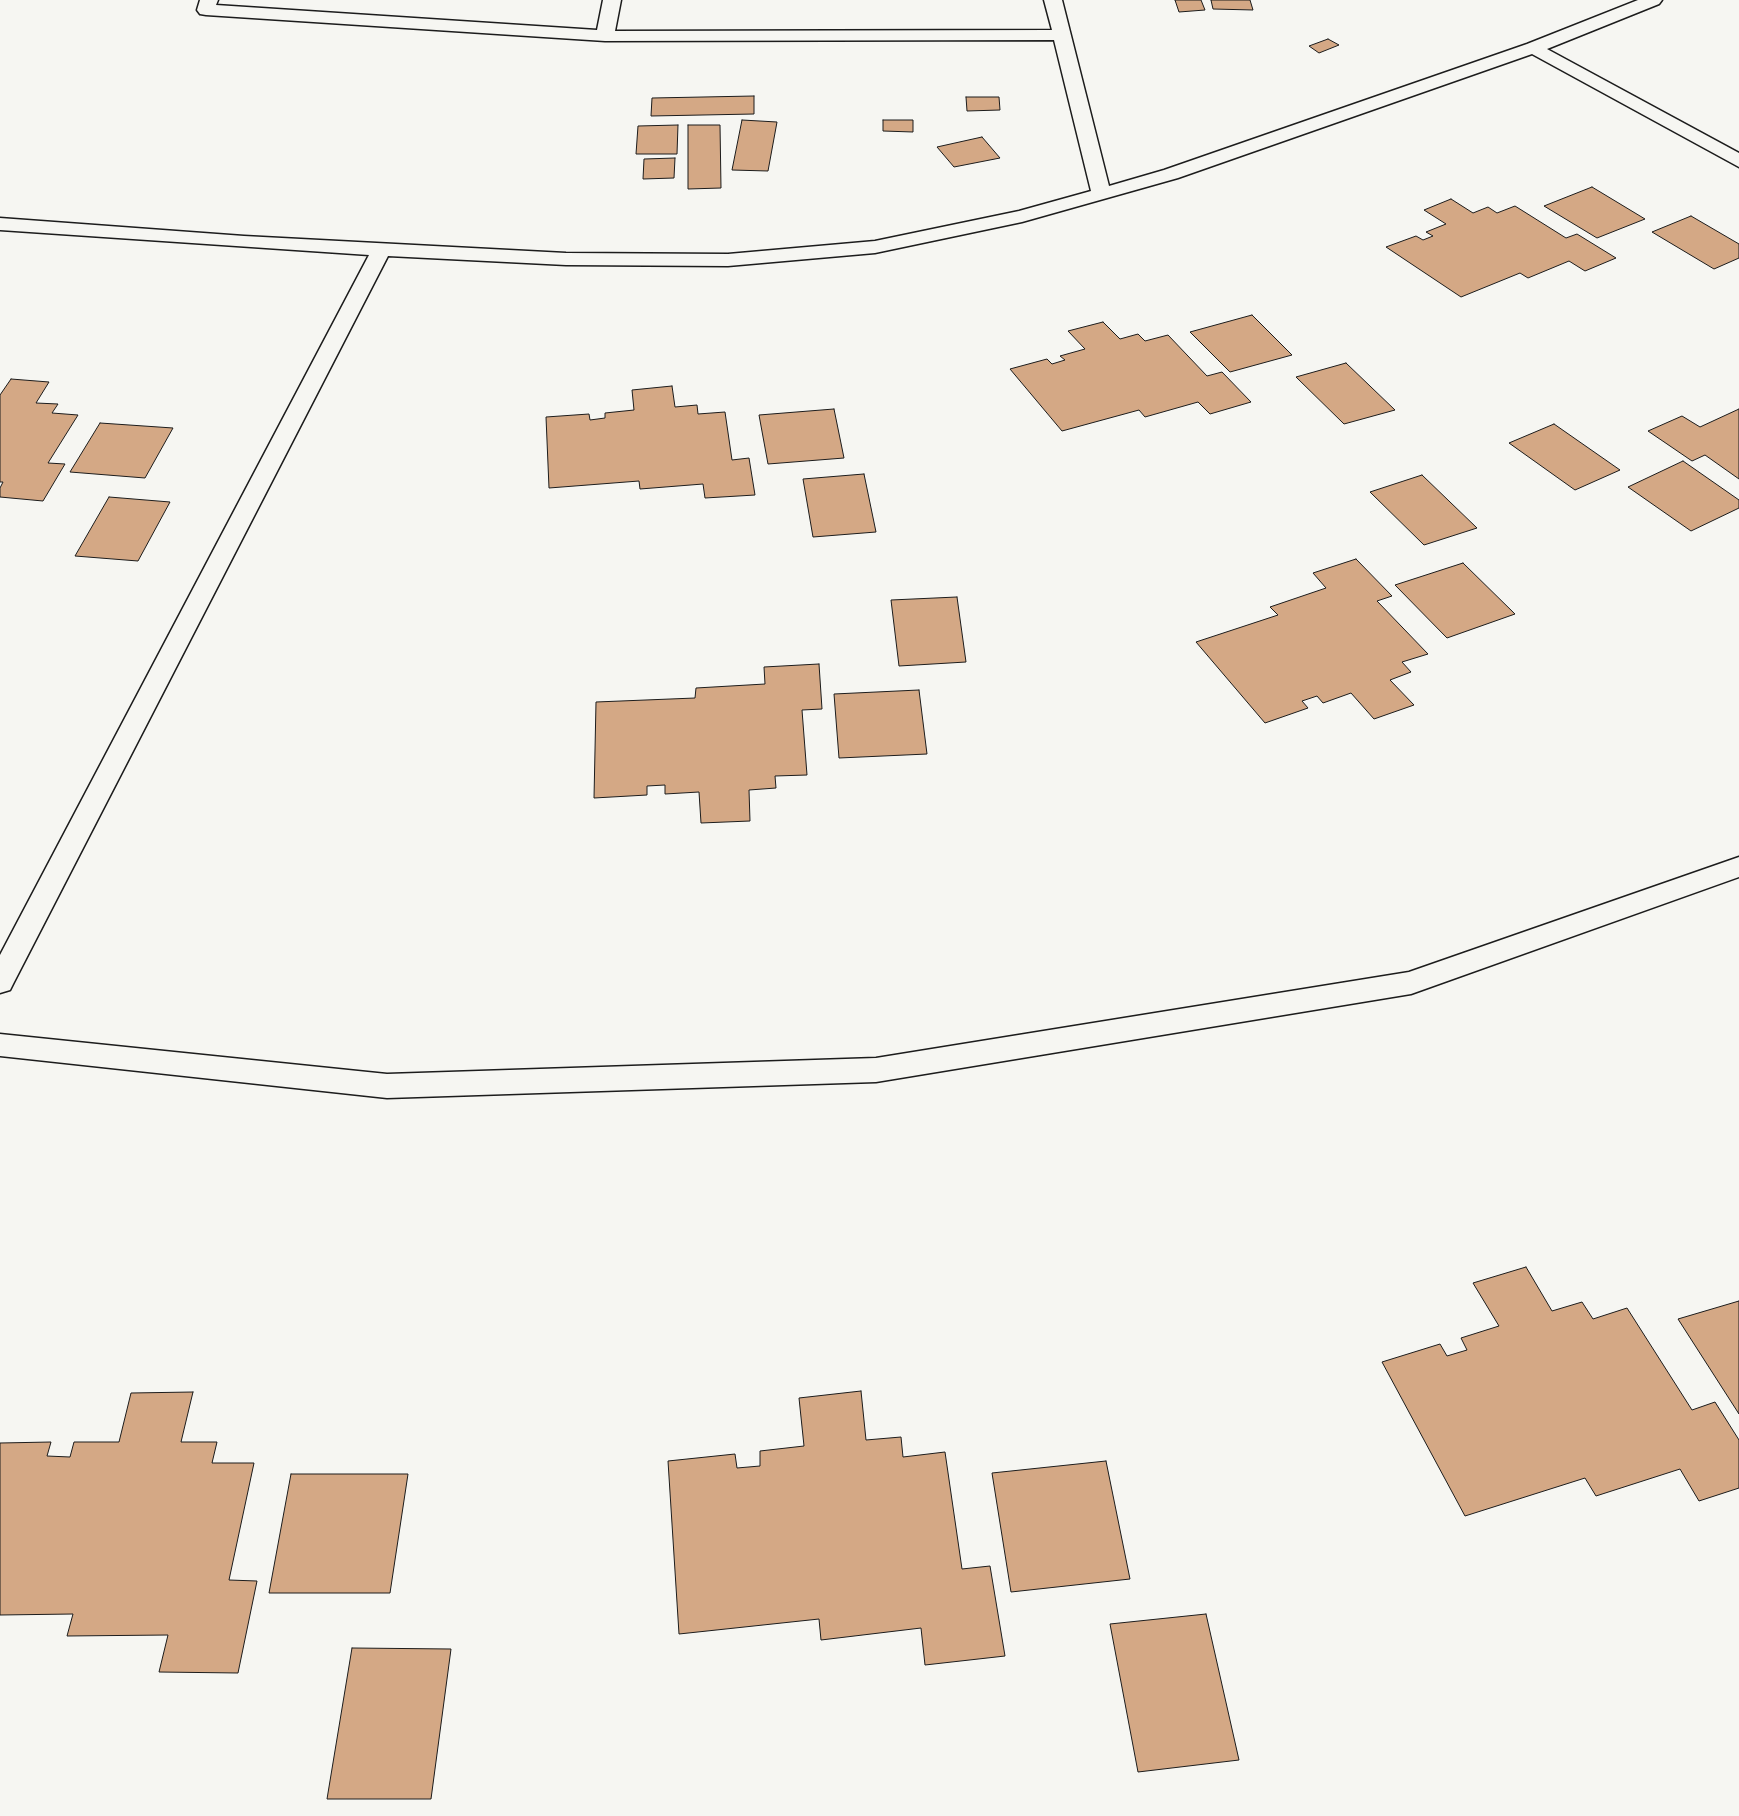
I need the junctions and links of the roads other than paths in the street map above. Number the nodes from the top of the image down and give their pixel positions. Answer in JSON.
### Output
{"nodes":[{"id":1,"x":209,"y":0,"type":"edge"},
{"id":2,"x":612,"y":0,"type":"edge"},
{"id":3,"x":1053,"y":0,"type":"edge"},
{"id":4,"x":1653,"y":0,"type":"edge"},
{"id":5,"x":1062,"y":35,"type":"junction"},
{"id":6,"x":605,"y":36,"type":"junction"},
{"id":7,"x":1533,"y":48,"type":"junction"},
{"id":8,"x":1739,"y":161,"type":"edge"},
{"id":9,"x":1101,"y":193,"type":"junction"},
{"id":10,"x":0,"y":224,"type":"edge"},
{"id":11,"x":381,"y":250,"type":"junction"},
{"id":12,"x":1739,"y":867,"type":"edge"},
{"id":13,"x":0,"y":982,"type":"edge"},
{"id":14,"x":0,"y":1045,"type":"edge"}],
"edges":[{"from":1,"to":6,"type":"street"},
{"from":2,"to":6,"type":"street"},
{"from":3,"to":5,"type":"street"},
{"from":4,"to":7,"type":"street"},
{"from":5,"to":6,"type":"street"},
{"from":5,"to":9,"type":"street"},
{"from":7,"to":8,"type":"street"},
{"from":7,"to":9,"type":"street"},
{"from":9,"to":11,"type":"street"},
{"from":10,"to":11,"type":"street"},
{"from":11,"to":13,"type":"street"},
{"from":12,"to":14,"type":"street"}]}
